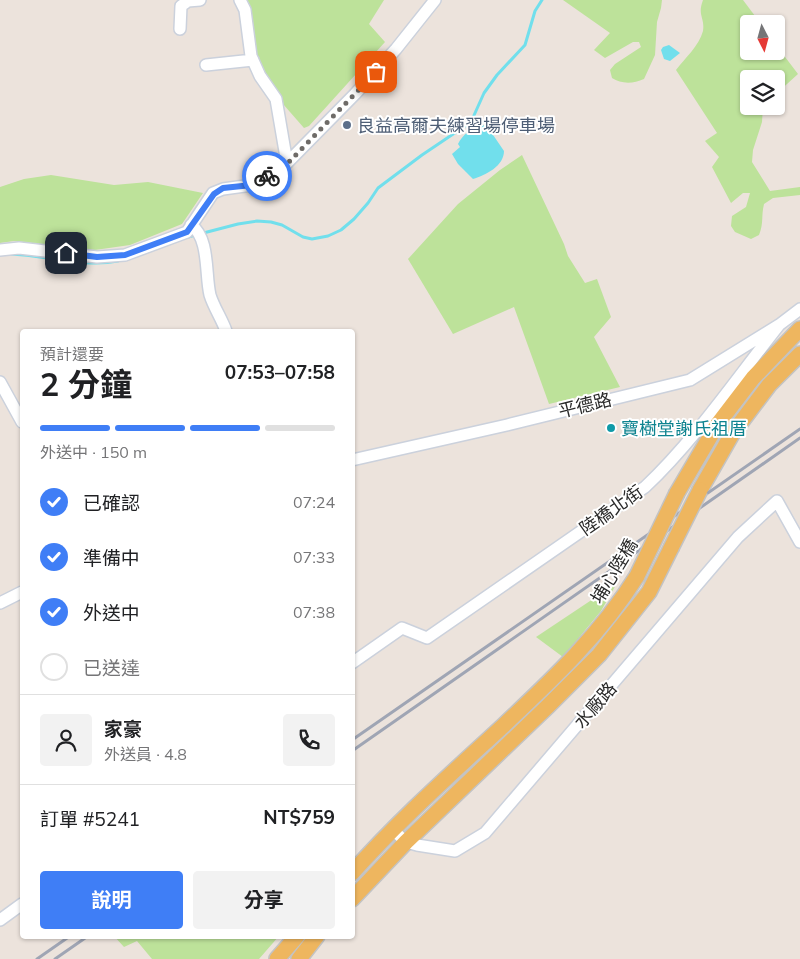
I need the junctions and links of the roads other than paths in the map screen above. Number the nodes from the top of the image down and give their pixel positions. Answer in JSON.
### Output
{"nodes":[{"id":1,"x":200,"y":0,"type":"edge"},
{"id":2,"x":240,"y":0,"type":"edge"},
{"id":3,"x":435,"y":0,"type":"edge"},
{"id":4,"x":180,"y":29,"type":"dead end"},
{"id":5,"x":253,"y":60,"type":"junction"},
{"id":6,"x":206,"y":65,"type":"dead end"},
{"id":7,"x":287,"y":164,"type":"junction"},
{"id":8,"x":194,"y":227,"type":"junction"},
{"id":9,"x":0,"y":250,"type":"edge"},
{"id":10,"x":800,"y":309,"type":"edge"},
{"id":11,"x":779,"y":325,"type":"junction"},
{"id":12,"x":225,"y":329,"type":"edge"},
{"id":13,"x":800,"y":329,"type":"edge"},
{"id":14,"x":800,"y":354,"type":"edge"},
{"id":15,"x":0,"y":382,"type":"edge"},
{"id":16,"x":20,"y":418,"type":"edge"},
{"id":17,"x":355,"y":459,"type":"edge"},
{"id":18,"x":800,"y":542,"type":"edge"},
{"id":19,"x":20,"y":593,"type":"edge"},
{"id":20,"x":0,"y":603,"type":"edge"},
{"id":21,"x":355,"y":661,"type":"edge"},
{"id":22,"x":392,"y":829,"type":"junction"},
{"id":23,"x":406,"y":842,"type":"junction"},
{"id":24,"x":355,"y":870,"type":"edge"},
{"id":25,"x":355,"y":896,"type":"edge"},
{"id":26,"x":20,"y":905,"type":"edge"},
{"id":27,"x":0,"y":920,"type":"edge"},
{"id":28,"x":294,"y":939,"type":"edge"},
{"id":29,"x":316,"y":939,"type":"edge"},
{"id":30,"x":277,"y":959,"type":"edge"},
{"id":31,"x":299,"y":959,"type":"edge"}],
"edges":[{"from":1,"to":4,"type":"street"},
{"from":2,"to":5,"type":"street"},
{"from":3,"to":7,"type":"street"},
{"from":5,"to":6,"type":"street"},
{"from":5,"to":7,"type":"street"},
{"from":7,"to":8,"type":"street"},
{"from":8,"to":9,"type":"street"},
{"from":8,"to":12,"type":"street"},
{"from":10,"to":11,"type":"street","name":"平德路"},
{"from":11,"to":17,"type":"street","name":"平德路"},
{"from":11,"to":21,"type":"street","name":"陸橋北街"},
{"from":13,"to":22,"type":"main road","name":"埔心陸橋","bridge":true},
{"from":14,"to":23,"type":"main road","name":"埔心陸橋","bridge":true},
{"from":15,"to":16,"type":"street"},
{"from":18,"to":23,"type":"street","name":"水廠路"},
{"from":19,"to":20,"type":"street"},
{"from":22,"to":23,"type":"street"},
{"from":22,"to":24,"type":"main road","name":"埔心陸橋"},
{"from":23,"to":25,"type":"main road","name":"埔心陸橋"},
{"from":26,"to":27,"type":"street"},
{"from":28,"to":30,"type":"main road"},
{"from":29,"to":31,"type":"main road"}]}
